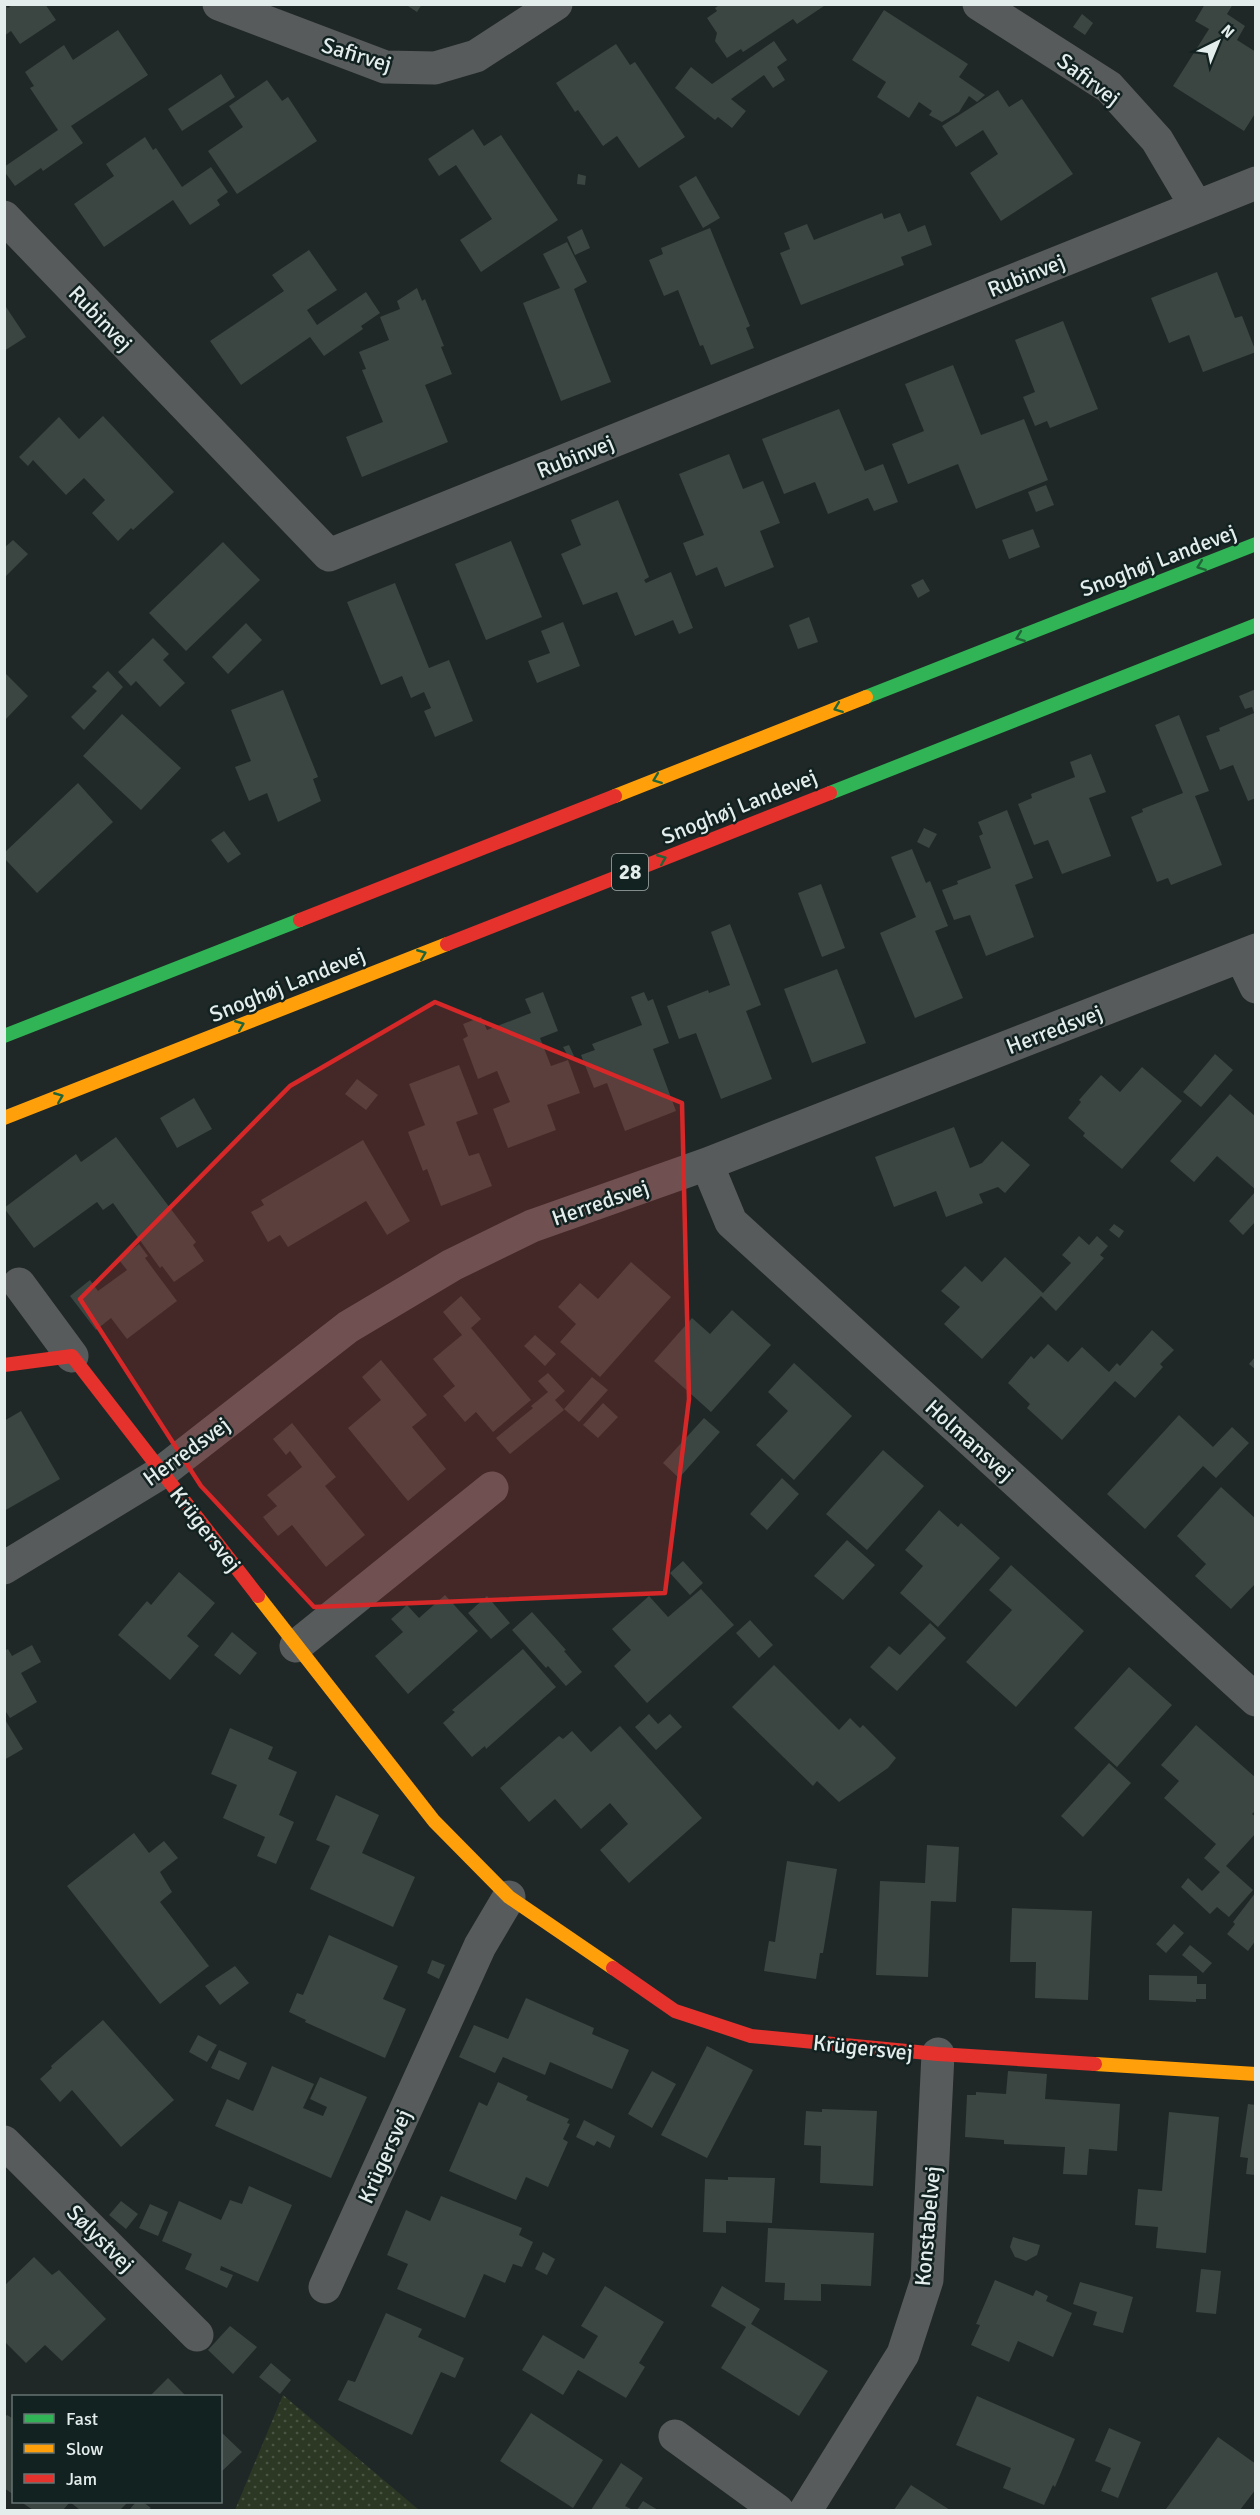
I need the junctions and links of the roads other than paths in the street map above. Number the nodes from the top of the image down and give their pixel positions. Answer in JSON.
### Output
{"nodes":[{"id":1,"x":219,"y":4,"type":"edge"},
{"id":2,"x":556,"y":4,"type":"edge"},
{"id":3,"x":979,"y":4,"type":"edge"},
{"id":4,"x":1256,"y":183,"type":"edge"},
{"id":5,"x":1196,"y":206,"type":"junction"},
{"id":6,"x":4,"y":217,"type":"edge"},
{"id":7,"x":1256,"y":544,"type":"edge"},
{"id":8,"x":1256,"y":625,"type":"edge"},
{"id":9,"x":1248,"y":953,"type":"edge"},
{"id":10,"x":1256,"y":987,"type":"edge"},
{"id":11,"x":4,"y":1036,"type":"edge"},
{"id":12,"x":4,"y":1118,"type":"edge"},
{"id":13,"x":707,"y":1164,"type":"junction"},
{"id":14,"x":19,"y":1284,"type":"dead end"},
{"id":15,"x":72,"y":1356,"type":"junction"},
{"id":16,"x":4,"y":1365,"type":"edge"},
{"id":17,"x":162,"y":1472,"type":"junction"},
{"id":18,"x":492,"y":1488,"type":"dead end"},
{"id":19,"x":4,"y":1568,"type":"edge"},
{"id":20,"x":296,"y":1646,"type":"junction"},
{"id":21,"x":1256,"y":1700,"type":"edge"},
{"id":22,"x":508,"y":1897,"type":"junction"},
{"id":23,"x":938,"y":2054,"type":"junction"},
{"id":24,"x":1256,"y":2074,"type":"edge"},
{"id":25,"x":4,"y":2142,"type":"edge"},
{"id":26,"x":325,"y":2287,"type":"dead end"},
{"id":27,"x":197,"y":2335,"type":"dead end"},
{"id":28,"x":675,"y":2436,"type":"dead end"},
{"id":29,"x":777,"y":2511,"type":"edge"},
{"id":30,"x":806,"y":2511,"type":"edge"}],
"edges":[{"from":1,"to":2,"type":"street","name":"Safirvej"},
{"from":3,"to":5,"type":"street","name":"Safirvej"},
{"from":4,"to":5,"type":"street","name":"Rubinvej"},
{"from":5,"to":6,"type":"street","name":"Rubinvej"},
{"from":7,"to":11,"type":"main road","name":"Snoghøj Landevej","one_way":true},
{"from":12,"to":8,"type":"main road","name":"Snoghøj Landevej","number":"28","one_way":true},
{"from":9,"to":10,"type":"street"},
{"from":9,"to":13,"type":"street","name":"Herredsvej"},
{"from":13,"to":17,"type":"street","name":"Herredsvej"},
{"from":13,"to":21,"type":"street","name":"Holmansvej"},
{"from":14,"to":15,"type":"street","name":"Krügersvej"},
{"from":15,"to":16,"type":"main road"},
{"from":15,"to":17,"type":"main road","name":"Krügersvej"},
{"from":17,"to":19,"type":"street","name":"Herredsvej"},
{"from":17,"to":20,"type":"main road","name":"Krügersvej"},
{"from":18,"to":20,"type":"street"},
{"from":20,"to":22,"type":"main road","name":"Krügersvej"},
{"from":22,"to":23,"type":"main road","name":"Krügersvej"},
{"from":22,"to":26,"type":"street","name":"Krügersvej"},
{"from":23,"to":24,"type":"main road","name":"Krügersvej"},
{"from":23,"to":30,"type":"street","name":"Konstabelvej"},
{"from":25,"to":27,"type":"street","name":"Sølystvej"},
{"from":28,"to":29,"type":"street"}]}
